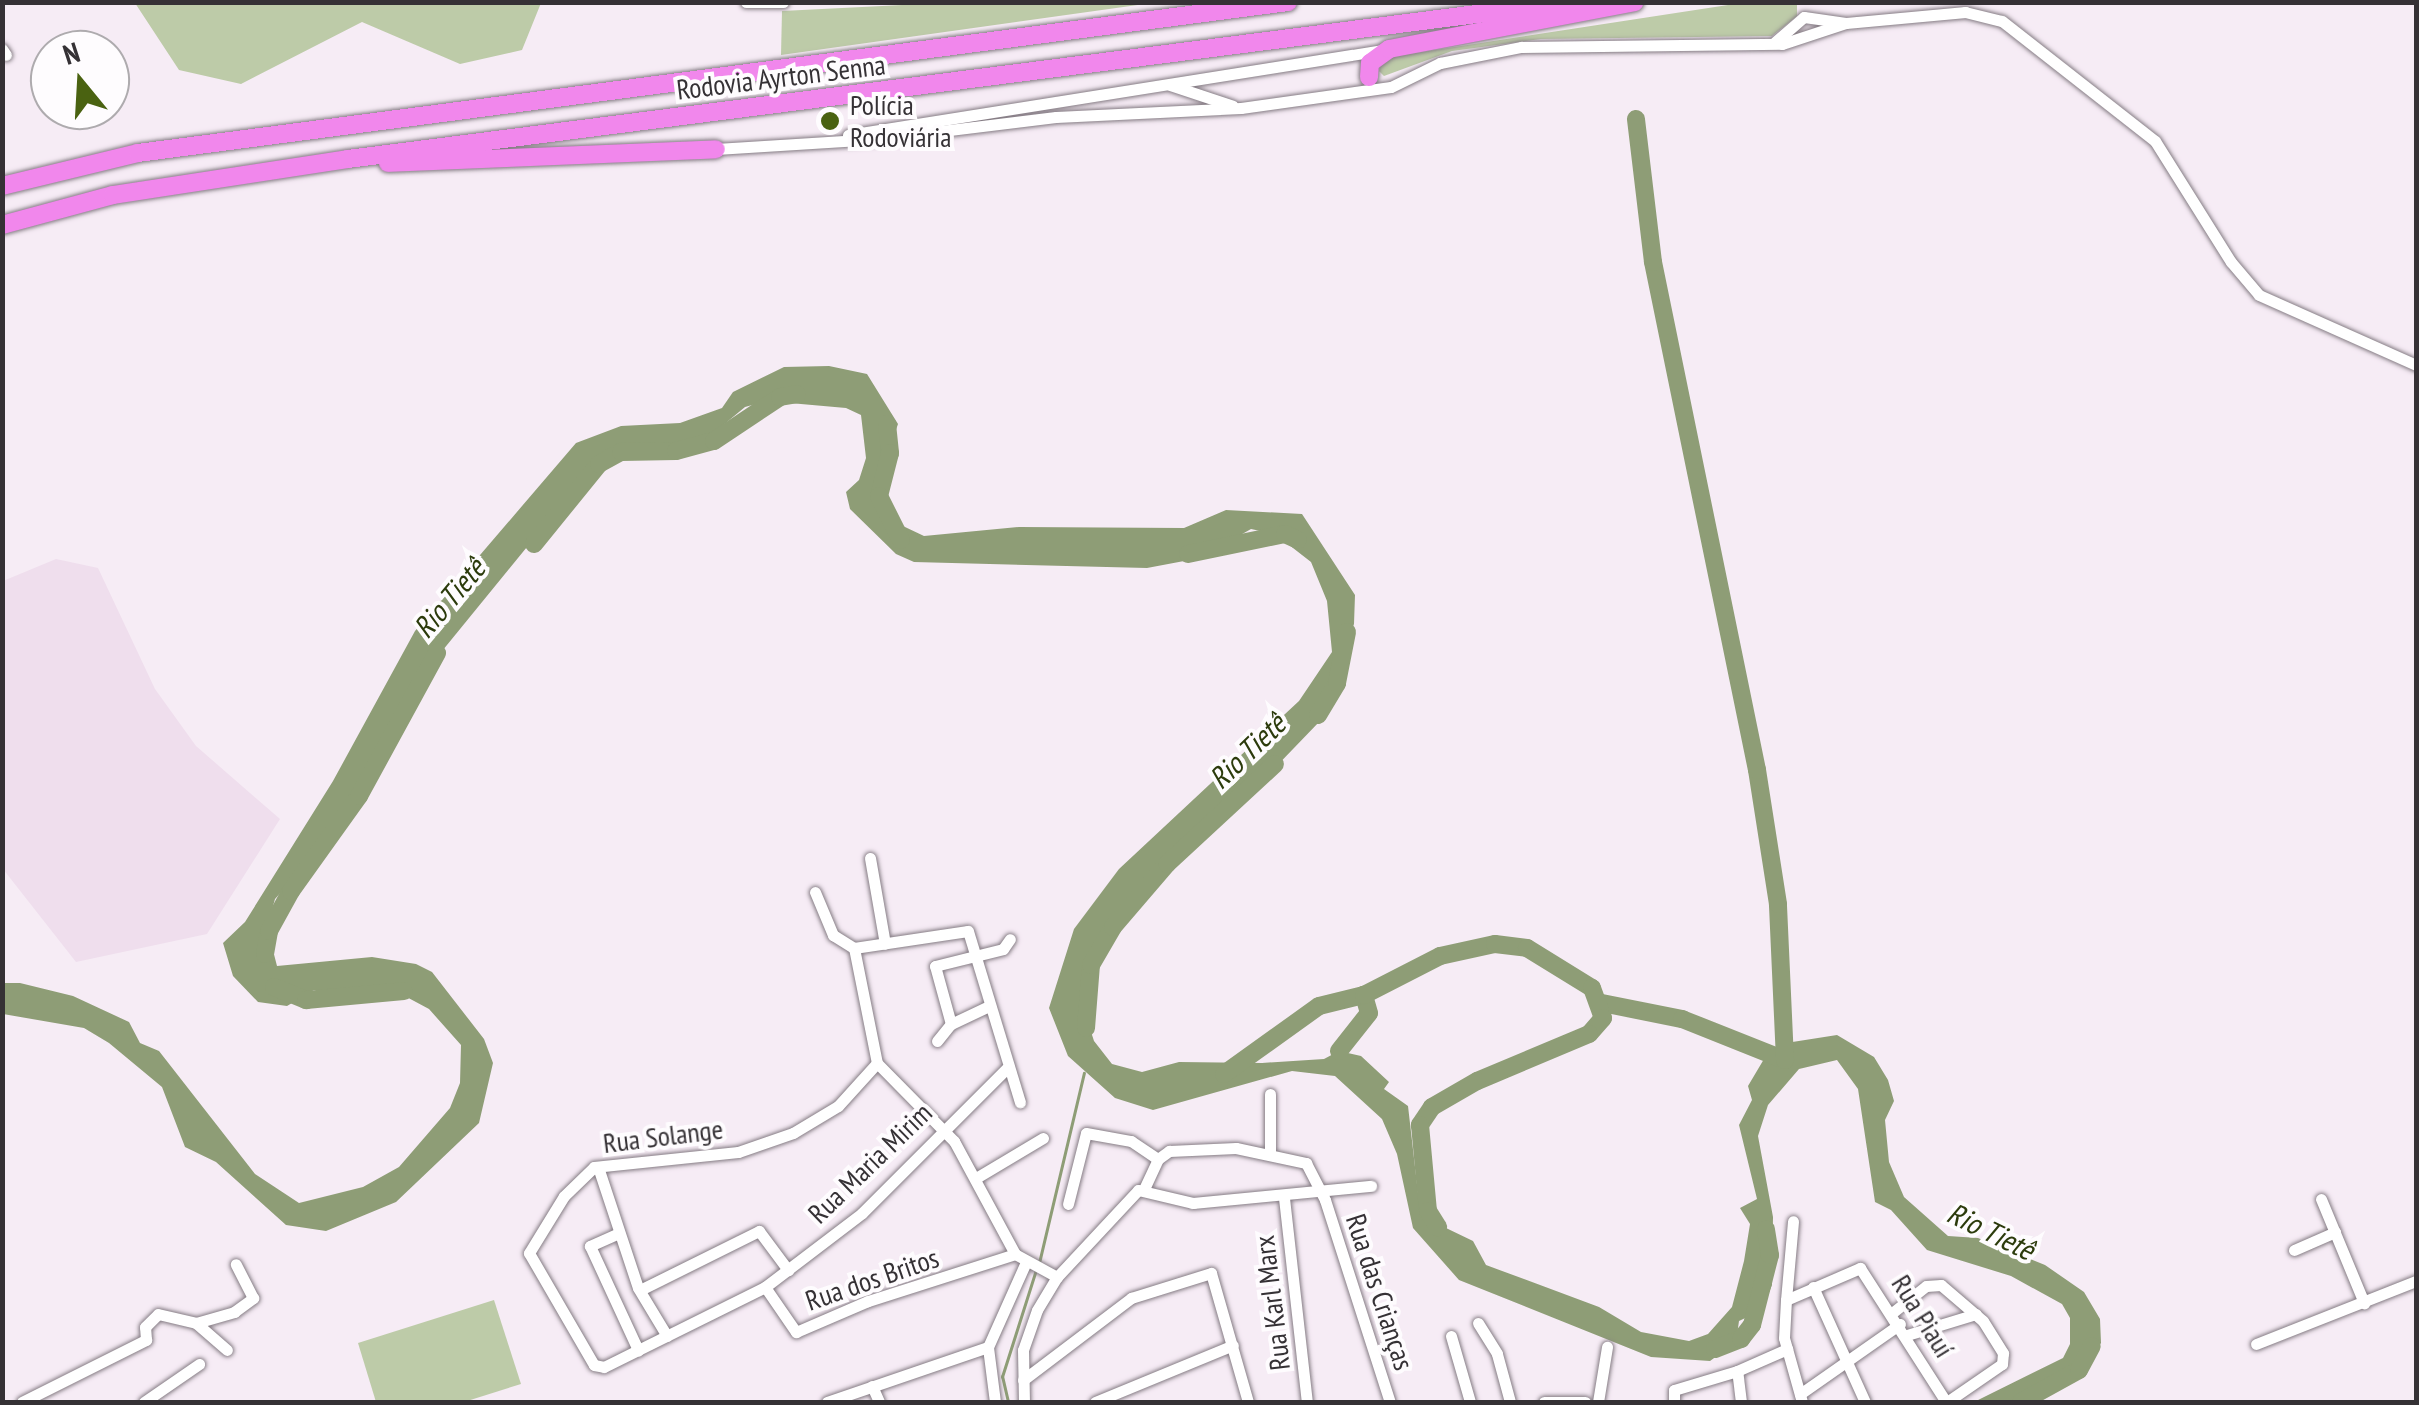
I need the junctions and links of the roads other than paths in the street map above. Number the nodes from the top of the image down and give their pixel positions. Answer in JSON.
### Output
{"nodes":[{"id":1,"x":746,"y":2,"type":"edge"},
{"id":2,"x":783,"y":2,"type":"edge"},
{"id":3,"x":1288,"y":2,"type":"edge"},
{"id":4,"x":1570,"y":2,"type":"edge"},
{"id":5,"x":1635,"y":2,"type":"edge"},
{"id":6,"x":1802,"y":2,"type":"edge"},
{"id":7,"x":1812,"y":12,"type":"edge"},
{"id":8,"x":1846,"y":23,"type":"junction"},
{"id":9,"x":1801,"y":42,"type":"junction"},
{"id":10,"x":1767,"y":44,"type":"junction"},
{"id":11,"x":1389,"y":49,"type":"junction"},
{"id":12,"x":1345,"y":56,"type":"junction"},
{"id":13,"x":1369,"y":78,"type":"junction"},
{"id":14,"x":1166,"y":84,"type":"junction"},
{"id":15,"x":1390,"y":87,"type":"junction"},
{"id":16,"x":1241,"y":108,"type":"junction"},
{"id":17,"x":805,"y":143,"type":"junction"},
{"id":18,"x":716,"y":149,"type":"joint"},
{"id":19,"x":348,"y":159,"type":"junction"},
{"id":20,"x":2,"y":186,"type":"edge"},
{"id":21,"x":2,"y":224,"type":"edge"},
{"id":22,"x":2416,"y":365,"type":"edge"},
{"id":23,"x":870,"y":858,"type":"dead end"},
{"id":24,"x":815,"y":892,"type":"dead end"},
{"id":25,"x":1010,"y":939,"type":"dead end"},
{"id":26,"x":885,"y":944,"type":"junction"},
{"id":27,"x":854,"y":948,"type":"junction"},
{"id":28,"x":974,"y":953,"type":"junction"},
{"id":29,"x":989,"y":1006,"type":"junction"},
{"id":30,"x":950,"y":1024,"type":"junction"},
{"id":31,"x":937,"y":1040,"type":"dead end"},
{"id":32,"x":877,"y":1064,"type":"junction"},
{"id":33,"x":1006,"y":1069,"type":"junction"},
{"id":34,"x":1270,"y":1094,"type":"dead end"},
{"id":35,"x":1020,"y":1102,"type":"dead end"},
{"id":36,"x":943,"y":1127,"type":"junction"},
{"id":37,"x":1044,"y":1138,"type":"dead end"},
{"id":38,"x":1270,"y":1150,"type":"junction"},
{"id":39,"x":1158,"y":1159,"type":"junction"},
{"id":40,"x":598,"y":1166,"type":"junction"},
{"id":41,"x":976,"y":1178,"type":"junction"},
{"id":42,"x":1372,"y":1186,"type":"dead end"},
{"id":43,"x":1144,"y":1187,"type":"junction"},
{"id":44,"x":1322,"y":1194,"type":"junction"},
{"id":45,"x":1284,"y":1198,"type":"junction"},
{"id":46,"x":2321,"y":1198,"type":"dead end"},
{"id":47,"x":1068,"y":1204,"type":"dead end"},
{"id":48,"x":1793,"y":1221,"type":"dead end"},
{"id":49,"x":2334,"y":1232,"type":"junction"},
{"id":50,"x":619,"y":1233,"type":"junction"},
{"id":51,"x":2294,"y":1250,"type":"dead end"},
{"id":52,"x":1024,"y":1260,"type":"junction"},
{"id":53,"x":236,"y":1264,"type":"dead end"},
{"id":54,"x":788,"y":1270,"type":"junction"},
{"id":55,"x":1053,"y":1275,"type":"junction"},
{"id":56,"x":2416,"y":1282,"type":"edge"},
{"id":57,"x":765,"y":1286,"type":"junction"},
{"id":58,"x":1812,"y":1287,"type":"junction"},
{"id":59,"x":640,"y":1290,"type":"junction"},
{"id":60,"x":1786,"y":1300,"type":"junction"},
{"id":61,"x":2364,"y":1303,"type":"junction"},
{"id":62,"x":1979,"y":1318,"type":"junction"},
{"id":63,"x":1478,"y":1322,"type":"dead end"},
{"id":64,"x":196,"y":1323,"type":"junction"},
{"id":65,"x":1900,"y":1324,"type":"junction"},
{"id":66,"x":667,"y":1336,"type":"junction"},
{"id":67,"x":1451,"y":1336,"type":"dead end"},
{"id":68,"x":2256,"y":1344,"type":"dead end"},
{"id":69,"x":1233,"y":1346,"type":"junction"},
{"id":70,"x":1607,"y":1347,"type":"dead end"},
{"id":71,"x":988,"y":1348,"type":"junction"},
{"id":72,"x":1787,"y":1348,"type":"junction"},
{"id":73,"x":227,"y":1350,"type":"dead end"},
{"id":74,"x":638,"y":1350,"type":"junction"},
{"id":75,"x":1847,"y":1362,"type":"junction"},
{"id":76,"x":199,"y":1364,"type":"dead end"},
{"id":77,"x":604,"y":1368,"type":"joint"},
{"id":78,"x":1738,"y":1371,"type":"junction"},
{"id":79,"x":1023,"y":1380,"type":"junction"},
{"id":80,"x":872,"y":1386,"type":"junction"},
{"id":81,"x":1674,"y":1398,"type":"edge"},
{"id":82,"x":1801,"y":1398,"type":"edge"},
{"id":83,"x":22,"y":1402,"type":"edge"},
{"id":84,"x":144,"y":1402,"type":"edge"},
{"id":85,"x":827,"y":1402,"type":"edge"},
{"id":86,"x":879,"y":1402,"type":"edge"},
{"id":87,"x":995,"y":1402,"type":"edge"},
{"id":88,"x":1024,"y":1402,"type":"edge"},
{"id":89,"x":1095,"y":1402,"type":"edge"},
{"id":90,"x":1248,"y":1402,"type":"edge"},
{"id":91,"x":1307,"y":1402,"type":"edge"},
{"id":92,"x":1390,"y":1402,"type":"edge"},
{"id":93,"x":1470,"y":1402,"type":"edge"},
{"id":94,"x":1510,"y":1402,"type":"edge"},
{"id":95,"x":1544,"y":1402,"type":"edge"},
{"id":96,"x":1585,"y":1402,"type":"edge"},
{"id":97,"x":1598,"y":1402,"type":"edge"},
{"id":98,"x":1741,"y":1402,"type":"edge"},
{"id":99,"x":1865,"y":1402,"type":"edge"},
{"id":100,"x":1946,"y":1402,"type":"edge"}],
"edges":[{"from":1,"to":2,"type":"street"},
{"from":3,"to":20,"type":"highway","name":"Rodovia Ayrton Senna"},
{"from":4,"to":19,"type":"highway","name":"Rodovia Ayrton Senna"},
{"from":5,"to":11,"type":"highway"},
{"from":6,"to":7,"type":"street"},
{"from":7,"to":8,"type":"street"},
{"from":7,"to":9,"type":"street"},
{"from":7,"to":10,"type":"street"},
{"from":8,"to":9,"type":"street"},
{"from":8,"to":22,"type":"street"},
{"from":9,"to":10,"type":"street"},
{"from":10,"to":15,"type":"street"},
{"from":11,"to":12,"type":"street"},
{"from":11,"to":13,"type":"highway"},
{"from":12,"to":13,"type":"street"},
{"from":12,"to":14,"type":"street"},
{"from":13,"to":15,"type":"street"},
{"from":14,"to":16,"type":"street"},
{"from":14,"to":17,"type":"street"},
{"from":15,"to":16,"type":"street"},
{"from":16,"to":17,"type":"street"},
{"from":17,"to":18,"type":"street"},
{"from":18,"to":19,"type":"highway"},
{"from":19,"to":21,"type":"highway","name":"Rodovia Ayrton Senna"},
{"from":23,"to":26,"type":"street"},
{"from":24,"to":27,"type":"street"},
{"from":25,"to":28,"type":"street"},
{"from":26,"to":27,"type":"street"},
{"from":26,"to":28,"type":"street"},
{"from":27,"to":32,"type":"street"},
{"from":28,"to":29,"type":"street"},
{"from":28,"to":30,"type":"street"},
{"from":29,"to":30,"type":"street"},
{"from":29,"to":33,"type":"street"},
{"from":30,"to":31,"type":"street"},
{"from":32,"to":36,"type":"street"},
{"from":32,"to":40,"type":"street","name":"Rua Solange"},
{"from":33,"to":35,"type":"street"},
{"from":33,"to":36,"type":"street","name":"Rua Maria Mirim"},
{"from":34,"to":38,"type":"street"},
{"from":36,"to":41,"type":"street"},
{"from":36,"to":54,"type":"street","name":"Rua Maria Mirim"},
{"from":37,"to":41,"type":"street"},
{"from":38,"to":39,"type":"street"},
{"from":38,"to":44,"type":"street"},
{"from":39,"to":43,"type":"street"},
{"from":39,"to":47,"type":"street"},
{"from":40,"to":50,"type":"street"},
{"from":40,"to":77,"type":"street","name":"Rua Solange"},
{"from":41,"to":52,"type":"street"},
{"from":42,"to":44,"type":"street"},
{"from":43,"to":45,"type":"street"},
{"from":43,"to":55,"type":"street"},
{"from":44,"to":45,"type":"street"},
{"from":44,"to":92,"type":"street","name":"Rua das Crianças"},
{"from":45,"to":91,"type":"street","name":"Rua Karl Marx"},
{"from":46,"to":49,"type":"street"},
{"from":48,"to":60,"type":"street"},
{"from":49,"to":51,"type":"street"},
{"from":49,"to":61,"type":"street"},
{"from":50,"to":59,"type":"street"},
{"from":50,"to":74,"type":"street"},
{"from":52,"to":55,"type":"street"},
{"from":52,"to":57,"type":"street","name":"Rua dos Britos"},
{"from":52,"to":71,"type":"street"},
{"from":53,"to":64,"type":"street"},
{"from":54,"to":57,"type":"street","name":"Rua Maria Mirim"},
{"from":54,"to":59,"type":"street"},
{"from":55,"to":79,"type":"street"},
{"from":56,"to":61,"type":"street"},
{"from":57,"to":66,"type":"street","name":"Rua Maria Mirim"},
{"from":58,"to":60,"type":"street","name":"Rua Piauí"},
{"from":58,"to":65,"type":"street","name":"Rua Piauí"},
{"from":58,"to":75,"type":"street"},
{"from":59,"to":66,"type":"street"},
{"from":60,"to":72,"type":"street"},
{"from":61,"to":68,"type":"street"},
{"from":62,"to":65,"type":"street"},
{"from":62,"to":65,"type":"street"},
{"from":62,"to":100,"type":"street"},
{"from":63,"to":94,"type":"street"},
{"from":64,"to":73,"type":"street"},
{"from":64,"to":83,"type":"street"},
{"from":65,"to":75,"type":"street"},
{"from":65,"to":100,"type":"street","name":"Rua Piauí"},
{"from":66,"to":74,"type":"street","name":"Rua Maria Mirim"},
{"from":67,"to":93,"type":"street"},
{"from":69,"to":79,"type":"street"},
{"from":69,"to":89,"type":"street"},
{"from":69,"to":90,"type":"street"},
{"from":70,"to":97,"type":"street"},
{"from":71,"to":80,"type":"street"},
{"from":71,"to":87,"type":"street"},
{"from":72,"to":78,"type":"street"},
{"from":72,"to":82,"type":"street"},
{"from":74,"to":77,"type":"street","name":"Rua Maria Mirim"},
{"from":75,"to":82,"type":"street"},
{"from":75,"to":99,"type":"street"},
{"from":76,"to":84,"type":"street"},
{"from":78,"to":81,"type":"street"},
{"from":78,"to":98,"type":"street"},
{"from":79,"to":88,"type":"street"},
{"from":80,"to":85,"type":"street"},
{"from":80,"to":86,"type":"street"},
{"from":95,"to":96,"type":"street"}]}
